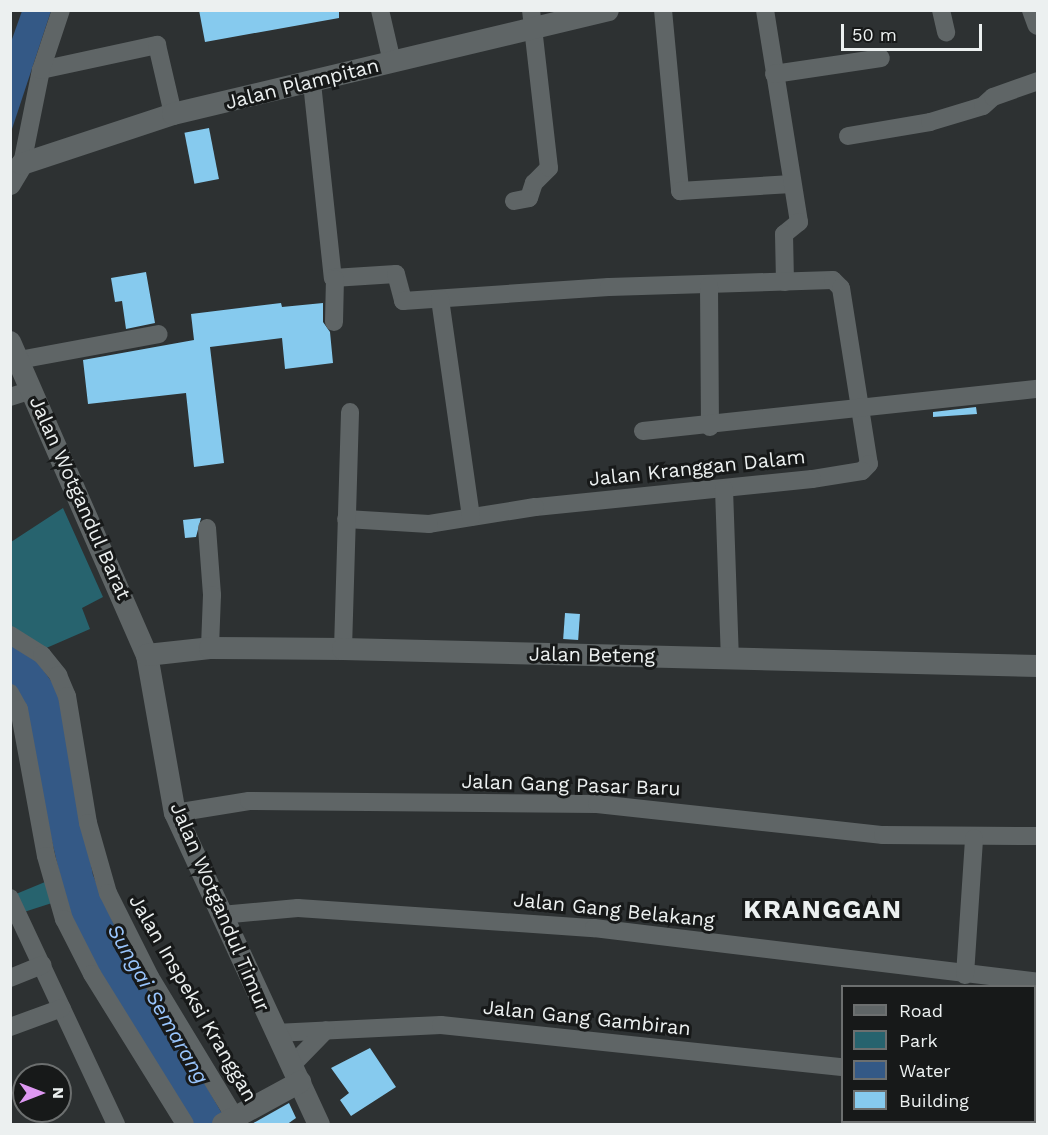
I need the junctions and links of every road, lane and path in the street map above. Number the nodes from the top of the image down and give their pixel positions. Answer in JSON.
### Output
{"nodes":[{"id":1,"x":61,"y":10,"type":"edge"},
{"id":2,"x":380,"y":10,"type":"edge"},
{"id":3,"x":608,"y":10,"type":"edge"},
{"id":4,"x":663,"y":10,"type":"edge"},
{"id":5,"x":765,"y":10,"type":"edge"},
{"id":6,"x":942,"y":10,"type":"edge"},
{"id":7,"x":1033,"y":10,"type":"edge"},
{"id":8,"x":533,"y":18,"type":"edge"},
{"id":9,"x":1038,"y":24,"type":"edge"},
{"id":10,"x":946,"y":32,"type":"dead end"},
{"id":11,"x":881,"y":58,"type":"dead end"},
{"id":12,"x":392,"y":62,"type":"junction"},
{"id":13,"x":41,"y":70,"type":"junction"},
{"id":14,"x":774,"y":74,"type":"junction"},
{"id":15,"x":1038,"y":81,"type":"edge"},
{"id":16,"x":312,"y":82,"type":"junction"},
{"id":17,"x":173,"y":114,"type":"junction"},
{"id":18,"x":848,"y":136,"type":"dead end"},
{"id":19,"x":22,"y":164,"type":"junction"},
{"id":20,"x":10,"y":184,"type":"edge"},
{"id":21,"x":792,"y":184,"type":"junction"},
{"id":22,"x":514,"y":201,"type":"dead end"},
{"id":23,"x":335,"y":279,"type":"junction"},
{"id":24,"x":785,"y":282,"type":"junction"},
{"id":25,"x":709,"y":286,"type":"junction"},
{"id":26,"x":440,"y":300,"type":"junction"},
{"id":27,"x":334,"y":322,"type":"dead end"},
{"id":28,"x":159,"y":334,"type":"dead end"},
{"id":29,"x":15,"y":351,"type":"edge"},
{"id":30,"x":1038,"y":389,"type":"edge"},
{"id":31,"x":32,"y":390,"type":"junction"},
{"id":32,"x":10,"y":397,"type":"edge"},
{"id":33,"x":860,"y":410,"type":"junction"},
{"id":34,"x":350,"y":412,"type":"dead end"},
{"id":35,"x":710,"y":427,"type":"junction"},
{"id":36,"x":644,"y":431,"type":"dead end"},
{"id":37,"x":724,"y":489,"type":"junction"},
{"id":38,"x":471,"y":517,"type":"junction"},
{"id":39,"x":346,"y":519,"type":"junction"},
{"id":40,"x":207,"y":528,"type":"dead end"},
{"id":41,"x":10,"y":635,"type":"edge"},
{"id":42,"x":210,"y":648,"type":"junction"},
{"id":43,"x":343,"y":650,"type":"junction"},
{"id":44,"x":147,"y":655,"type":"junction"},
{"id":45,"x":730,"y":658,"type":"junction"},
{"id":46,"x":1038,"y":666,"type":"edge"},
{"id":47,"x":10,"y":693,"type":"edge"},
{"id":48,"x":175,"y":813,"type":"junction"},
{"id":49,"x":1038,"y":836,"type":"edge"},
{"id":50,"x":974,"y":838,"type":"junction"},
{"id":51,"x":10,"y":898,"type":"edge"},
{"id":52,"x":221,"y":915,"type":"junction"},
{"id":53,"x":42,"y":965,"type":"junction"},
{"id":54,"x":965,"y":975,"type":"junction"},
{"id":55,"x":10,"y":978,"type":"edge"},
{"id":56,"x":1038,"y":982,"type":"edge"},
{"id":57,"x":62,"y":1008,"type":"junction"},
{"id":58,"x":10,"y":1027,"type":"edge"},
{"id":59,"x":326,"y":1030,"type":"junction"},
{"id":60,"x":275,"y":1033,"type":"junction"},
{"id":61,"x":841,"y":1066,"type":"edge"},
{"id":62,"x":296,"y":1074,"type":"junction"},
{"id":63,"x":232,"y":1122,"type":"edge"},
{"id":64,"x":116,"y":1125,"type":"edge"},
{"id":65,"x":184,"y":1125,"type":"edge"},
{"id":66,"x":319,"y":1125,"type":"edge"}],
"edges":[{"from":1,"to":13,"type":"street"},
{"from":2,"to":12,"type":"street"},
{"from":3,"to":8,"type":"street","name":"Jalan Plampitan"},
{"from":4,"to":21,"type":"street"},
{"from":5,"to":14,"type":"street"},
{"from":6,"to":10,"type":"street"},
{"from":7,"to":9,"type":"street"},
{"from":8,"to":12,"type":"street","name":"Jalan Plampitan"},
{"from":8,"to":22,"type":"street"},
{"from":11,"to":14,"type":"street"},
{"from":12,"to":16,"type":"street","name":"Jalan Plampitan"},
{"from":13,"to":17,"type":"street"},
{"from":13,"to":19,"type":"street"},
{"from":14,"to":21,"type":"street"},
{"from":15,"to":18,"type":"street"},
{"from":16,"to":17,"type":"street","name":"Jalan Plampitan"},
{"from":16,"to":23,"type":"street"},
{"from":17,"to":19,"type":"street","name":"Jalan Plampitan"},
{"from":19,"to":20,"type":"street"},
{"from":21,"to":24,"type":"street"},
{"from":23,"to":26,"type":"street","name":"Jalan Kranggan Dalam"},
{"from":23,"to":27,"type":"street"},
{"from":24,"to":25,"type":"street","name":"Jalan Kranggan Dalam"},
{"from":24,"to":33,"type":"street","name":"Jalan Kranggan Dalam"},
{"from":25,"to":26,"type":"street","name":"Jalan Kranggan Dalam"},
{"from":25,"to":35,"type":"street","name":"Jalan Kranggan Dalam"},
{"from":26,"to":38,"type":"street"},
{"from":28,"to":29,"type":"street"},
{"from":29,"to":31,"type":"street","name":"Jalan Wotgandul Barat"},
{"from":30,"to":33,"type":"street","name":"Jalan Kranggan Dalam"},
{"from":31,"to":32,"type":"street"},
{"from":31,"to":44,"type":"street","name":"Jalan Wotgandul Barat"},
{"from":33,"to":35,"type":"street","name":"Jalan Kranggan Dalam"},
{"from":33,"to":37,"type":"street","name":"Jalan Kranggan Dalam"},
{"from":34,"to":39,"type":"street"},
{"from":35,"to":36,"type":"street","name":"Jalan Kranggan Dalam"},
{"from":37,"to":38,"type":"street","name":"Jalan Kranggan Dalam"},
{"from":37,"to":45,"type":"street"},
{"from":38,"to":39,"type":"street","name":"Jalan Kranggan Dalam"},
{"from":39,"to":43,"type":"street"},
{"from":40,"to":42,"type":"street"},
{"from":41,"to":63,"type":"street","name":"Jalan Inspeksi Kranggan"},
{"from":42,"to":43,"type":"street","name":"Jalan Beteng"},
{"from":42,"to":44,"type":"street","name":"Jalan Beteng"},
{"from":43,"to":45,"type":"street","name":"Jalan Beteng"},
{"from":44,"to":48,"type":"street","name":"Jalan Wotgandul Timur"},
{"from":45,"to":46,"type":"street","name":"Jalan Beteng"},
{"from":47,"to":65,"type":"street"},
{"from":48,"to":50,"type":"street","name":"Jalan Gang Pasar Baru"},
{"from":48,"to":52,"type":"street","name":"Jalan Wotgandul Timur"},
{"from":49,"to":50,"type":"street","name":"Jalan Gang Pasar Baru"},
{"from":50,"to":54,"type":"street"},
{"from":51,"to":53,"type":"street"},
{"from":52,"to":54,"type":"street","name":"Jalan Gang Belakang"},
{"from":52,"to":60,"type":"street","name":"Jalan Wotgandul Timur"},
{"from":53,"to":55,"type":"street"},
{"from":53,"to":57,"type":"street"},
{"from":54,"to":56,"type":"street","name":"Jalan Gang Belakang"},
{"from":57,"to":58,"type":"street"},
{"from":57,"to":64,"type":"street"},
{"from":59,"to":60,"type":"street","name":"Jalan Gang Gambiran"},
{"from":59,"to":61,"type":"street","name":"Jalan Gang Gambiran"},
{"from":59,"to":62,"type":"street"},
{"from":60,"to":62,"type":"street","name":"Jalan Wotgandul Timur"},
{"from":62,"to":63,"type":"street"},
{"from":62,"to":66,"type":"street","name":"Jalan Wotgandul Timur"}]}
